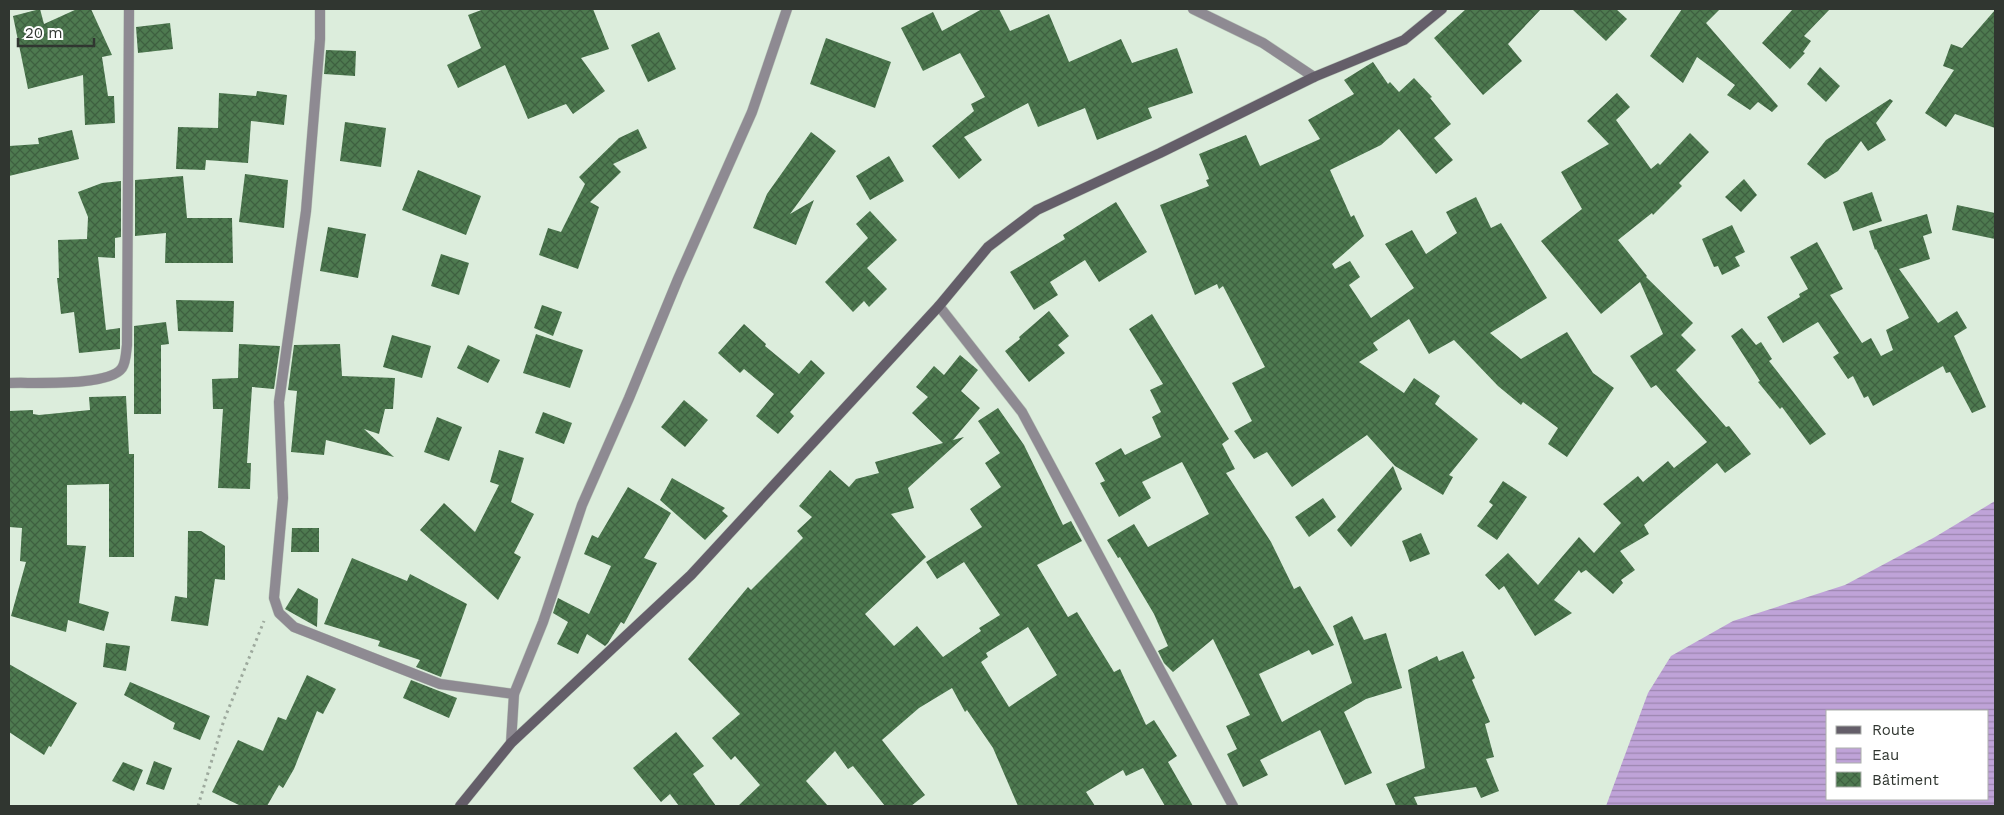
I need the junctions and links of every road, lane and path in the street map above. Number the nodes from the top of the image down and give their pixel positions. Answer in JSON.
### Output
{"nodes":[{"id":1,"x":128,"y":9,"type":"edge"},
{"id":2,"x":320,"y":9,"type":"edge"},
{"id":3,"x":787,"y":9,"type":"edge"},
{"id":4,"x":1193,"y":9,"type":"edge"},
{"id":5,"x":1442,"y":9,"type":"edge"},
{"id":6,"x":1314,"y":77,"type":"junction"},
{"id":7,"x":939,"y":306,"type":"junction"},
{"id":8,"x":9,"y":383,"type":"edge"},
{"id":9,"x":274,"y":598,"type":"junction"},
{"id":10,"x":514,"y":694,"type":"junction"},
{"id":11,"x":511,"y":743,"type":"junction"},
{"id":12,"x":198,"y":806,"type":"edge"},
{"id":13,"x":460,"y":806,"type":"edge"},
{"id":14,"x":1233,"y":806,"type":"edge"}],
"edges":[{"from":1,"to":8,"type":"street"},
{"from":2,"to":9,"type":"street"},
{"from":3,"to":10,"type":"street"},
{"from":4,"to":6,"type":"street"},
{"from":5,"to":6,"type":"main road"},
{"from":6,"to":7,"type":"main road"},
{"from":7,"to":11,"type":"main road"},
{"from":7,"to":14,"type":"street"},
{"from":9,"to":10,"type":"street"},
{"from":9,"to":12,"type":"path"},
{"from":10,"to":11,"type":"street"},
{"from":11,"to":13,"type":"main road"}]}
